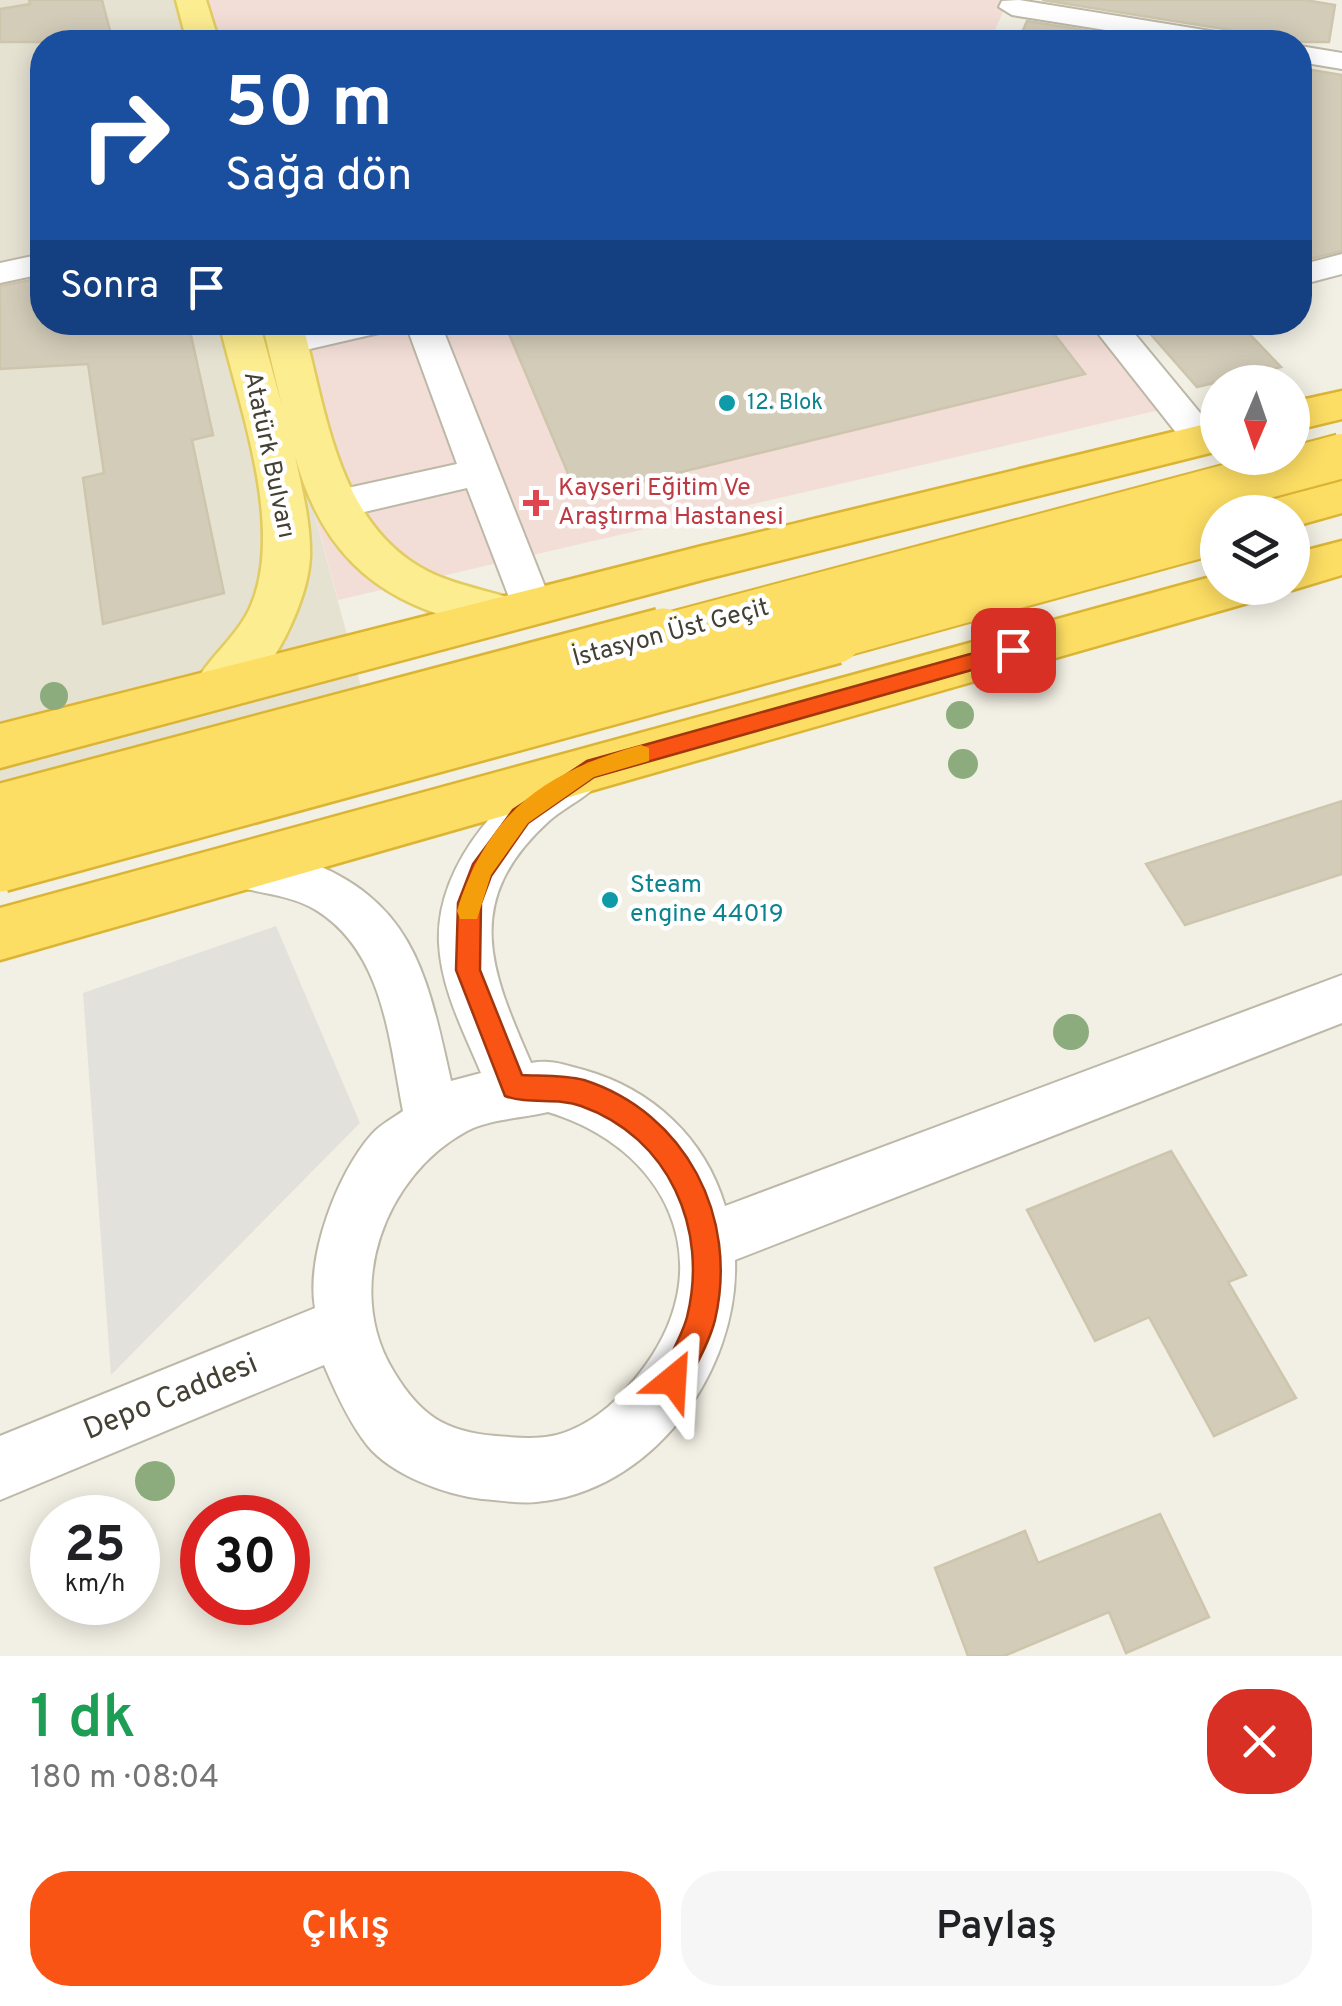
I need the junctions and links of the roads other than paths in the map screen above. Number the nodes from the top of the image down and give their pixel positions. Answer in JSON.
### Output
{"nodes":[{"id":1,"x":160,"y":0,"type":"edge"},
{"id":2,"x":191,"y":0,"type":"edge"},
{"id":3,"x":1152,"y":0,"type":"edge"},
{"id":4,"x":1010,"y":11,"type":"edge"},
{"id":5,"x":1143,"y":28,"type":"junction"},
{"id":6,"x":168,"y":30,"type":"edge"},
{"id":7,"x":200,"y":30,"type":"edge"},
{"id":8,"x":1155,"y":30,"type":"edge"},
{"id":9,"x":1312,"y":56,"type":"edge"},
{"id":10,"x":1342,"y":61,"type":"edge"},
{"id":11,"x":1342,"y":264,"type":"edge"},
{"id":12,"x":30,"y":267,"type":"edge"},
{"id":13,"x":1312,"y":272,"type":"edge"},
{"id":14,"x":0,"y":274,"type":"edge"},
{"id":15,"x":242,"y":335,"type":"edge"},
{"id":16,"x":286,"y":335,"type":"edge"},
{"id":17,"x":427,"y":335,"type":"edge"},
{"id":18,"x":1121,"y":335,"type":"edge"},
{"id":19,"x":1342,"y":405,"type":"edge"},
{"id":20,"x":1310,"y":413,"type":"edge"},
{"id":21,"x":1200,"y":426,"type":"edge"},
{"id":22,"x":1200,"y":440,"type":"edge"},
{"id":23,"x":1342,"y":456,"type":"edge"},
{"id":24,"x":480,"y":472,"type":"junction"},
{"id":25,"x":1342,"y":497,"type":"edge"},
{"id":26,"x":334,"y":505,"type":"junction"},
{"id":27,"x":1310,"y":506,"type":"edge"},
{"id":28,"x":1200,"y":536,"type":"edge"},
{"id":29,"x":724,"y":558,"type":"junction"},
{"id":30,"x":1342,"y":558,"type":"edge"},
{"id":31,"x":1310,"y":567,"type":"edge"},
{"id":32,"x":1200,"y":598,"type":"edge"},
{"id":33,"x":517,"y":610,"type":"junction"},
{"id":34,"x":217,"y":688,"type":"junction"},
{"id":35,"x":790,"y":713,"type":"junction"},
{"id":36,"x":0,"y":747,"type":"edge"},
{"id":37,"x":587,"y":770,"type":"junction"},
{"id":38,"x":0,"y":812,"type":"edge"},
{"id":39,"x":0,"y":864,"type":"edge"},
{"id":40,"x":236,"y":867,"type":"junction"},
{"id":41,"x":6,"y":932,"type":"edge"},
{"id":42,"x":1342,"y":999,"type":"edge"},
{"id":43,"x":514,"y":1087,"type":"junction"},
{"id":44,"x":432,"y":1118,"type":"junction"},
{"id":45,"x":707,"y":1242,"type":"junction"},
{"id":46,"x":342,"y":1327,"type":"junction"},
{"id":47,"x":0,"y":1468,"type":"edge"}],
"edges":[{"from":1,"to":6,"type":"main road"},
{"from":2,"to":7,"type":"main road"},
{"from":3,"to":5,"type":"street"},
{"from":4,"to":5,"type":"street"},
{"from":5,"to":8,"type":"street"},
{"from":9,"to":10,"type":"street"},
{"from":11,"to":13,"type":"street"},
{"from":12,"to":14,"type":"street"},
{"from":15,"to":34,"type":"main road","name":"Atatürk Bulvarı"},
{"from":16,"to":26,"type":"main road","name":"Atatürk Bulvarı"},
{"from":17,"to":24,"type":"street"},
{"from":18,"to":21,"type":"street"},
{"from":19,"to":20,"type":"highway"},
{"from":22,"to":29,"type":"highway"},
{"from":23,"to":38,"type":"highway","name":"İstasyon Üst Geçit","bridge":true},
{"from":24,"to":26,"type":"street"},
{"from":24,"to":33,"type":"street"},
{"from":25,"to":27,"type":"highway"},
{"from":26,"to":33,"type":"main road","name":"Atatürk Bulvarı"},
{"from":28,"to":39,"type":"highway","name":"İstasyon Üst Geçit","bridge":true},
{"from":29,"to":33,"type":"highway"},
{"from":29,"to":35,"type":"highway"},
{"from":30,"to":31,"type":"highway"},
{"from":32,"to":35,"type":"highway"},
{"from":33,"to":34,"type":"highway"},
{"from":33,"to":37,"type":"highway"},
{"from":34,"to":36,"type":"highway"},
{"from":34,"to":40,"type":"highway"},
{"from":35,"to":37,"type":"highway"},
{"from":36,"to":41,"type":"highway"},
{"from":37,"to":40,"type":"highway"},
{"from":37,"to":43,"type":"street"},
{"from":40,"to":41,"type":"highway"},
{"from":40,"to":44,"type":"street"},
{"from":42,"to":45,"type":"street"},
{"from":43,"to":44,"type":"street"},
{"from":43,"to":45,"type":"street"},
{"from":44,"to":46,"type":"street"},
{"from":45,"to":46,"type":"street"},
{"from":46,"to":47,"type":"street","name":"Depo Caddesi"}]}
